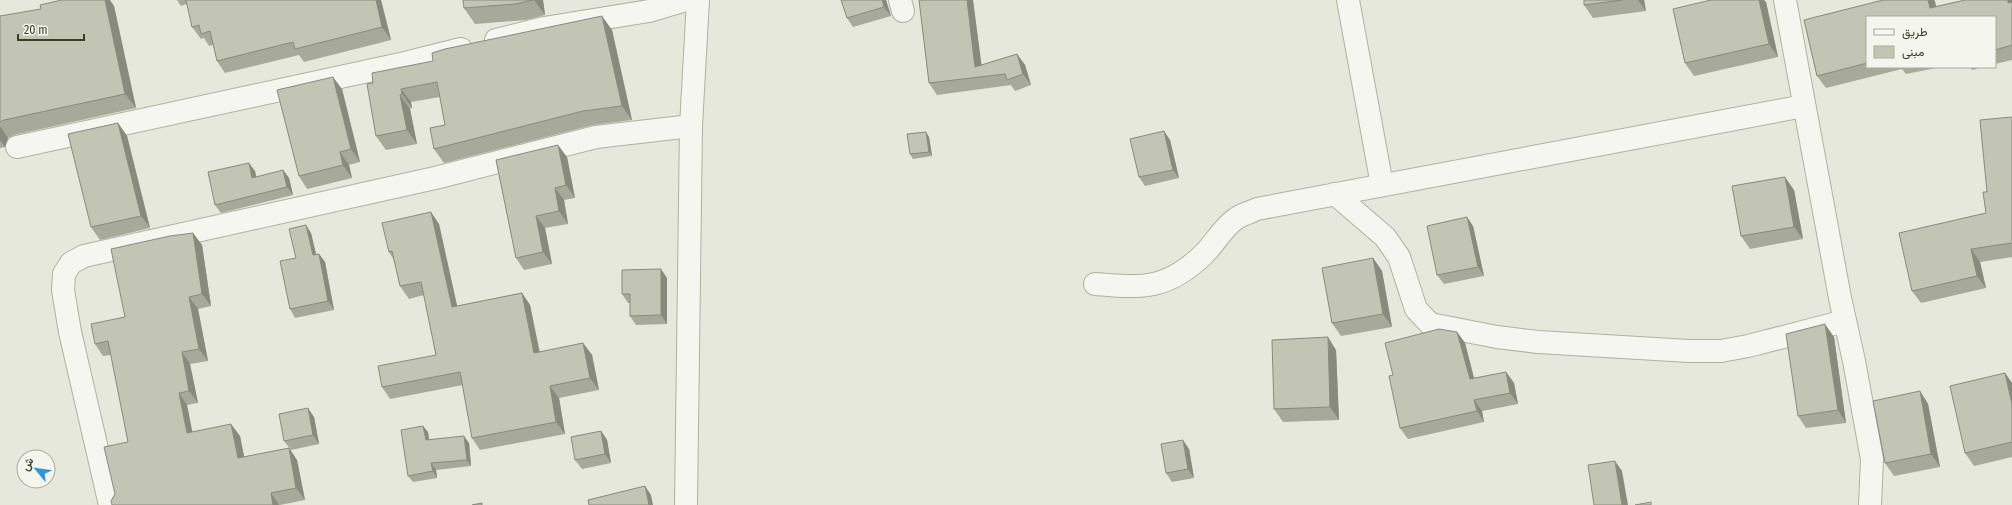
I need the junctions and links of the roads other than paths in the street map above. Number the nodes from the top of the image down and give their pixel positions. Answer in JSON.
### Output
{"nodes":[{"id":1,"x":686,"y":0,"type":"edge"},
{"id":2,"x":698,"y":0,"type":"edge"},
{"id":3,"x":1348,"y":0,"type":"edge"},
{"id":4,"x":1785,"y":0,"type":"edge"},
{"id":5,"x":1804,"y":106,"type":"junction"},
{"id":6,"x":691,"y":126,"type":"junction"},
{"id":7,"x":17,"y":147,"type":"dead end"},
{"id":8,"x":1382,"y":186,"type":"junction"},
{"id":9,"x":1335,"y":194,"type":"junction"},
{"id":10,"x":1095,"y":284,"type":"dead end"},
{"id":11,"x":1845,"y":321,"type":"junction"},
{"id":12,"x":110,"y":505,"type":"edge"},
{"id":13,"x":686,"y":505,"type":"edge"},
{"id":14,"x":1870,"y":505,"type":"edge"}],
"edges":[{"from":1,"to":7,"type":"street"},
{"from":2,"to":6,"type":"street"},
{"from":3,"to":8,"type":"street"},
{"from":4,"to":5,"type":"street"},
{"from":5,"to":8,"type":"street"},
{"from":5,"to":11,"type":"street"},
{"from":6,"to":12,"type":"street"},
{"from":6,"to":13,"type":"street"},
{"from":8,"to":9,"type":"street"},
{"from":9,"to":10,"type":"street"},
{"from":9,"to":11,"type":"street"},
{"from":11,"to":14,"type":"street"}]}
